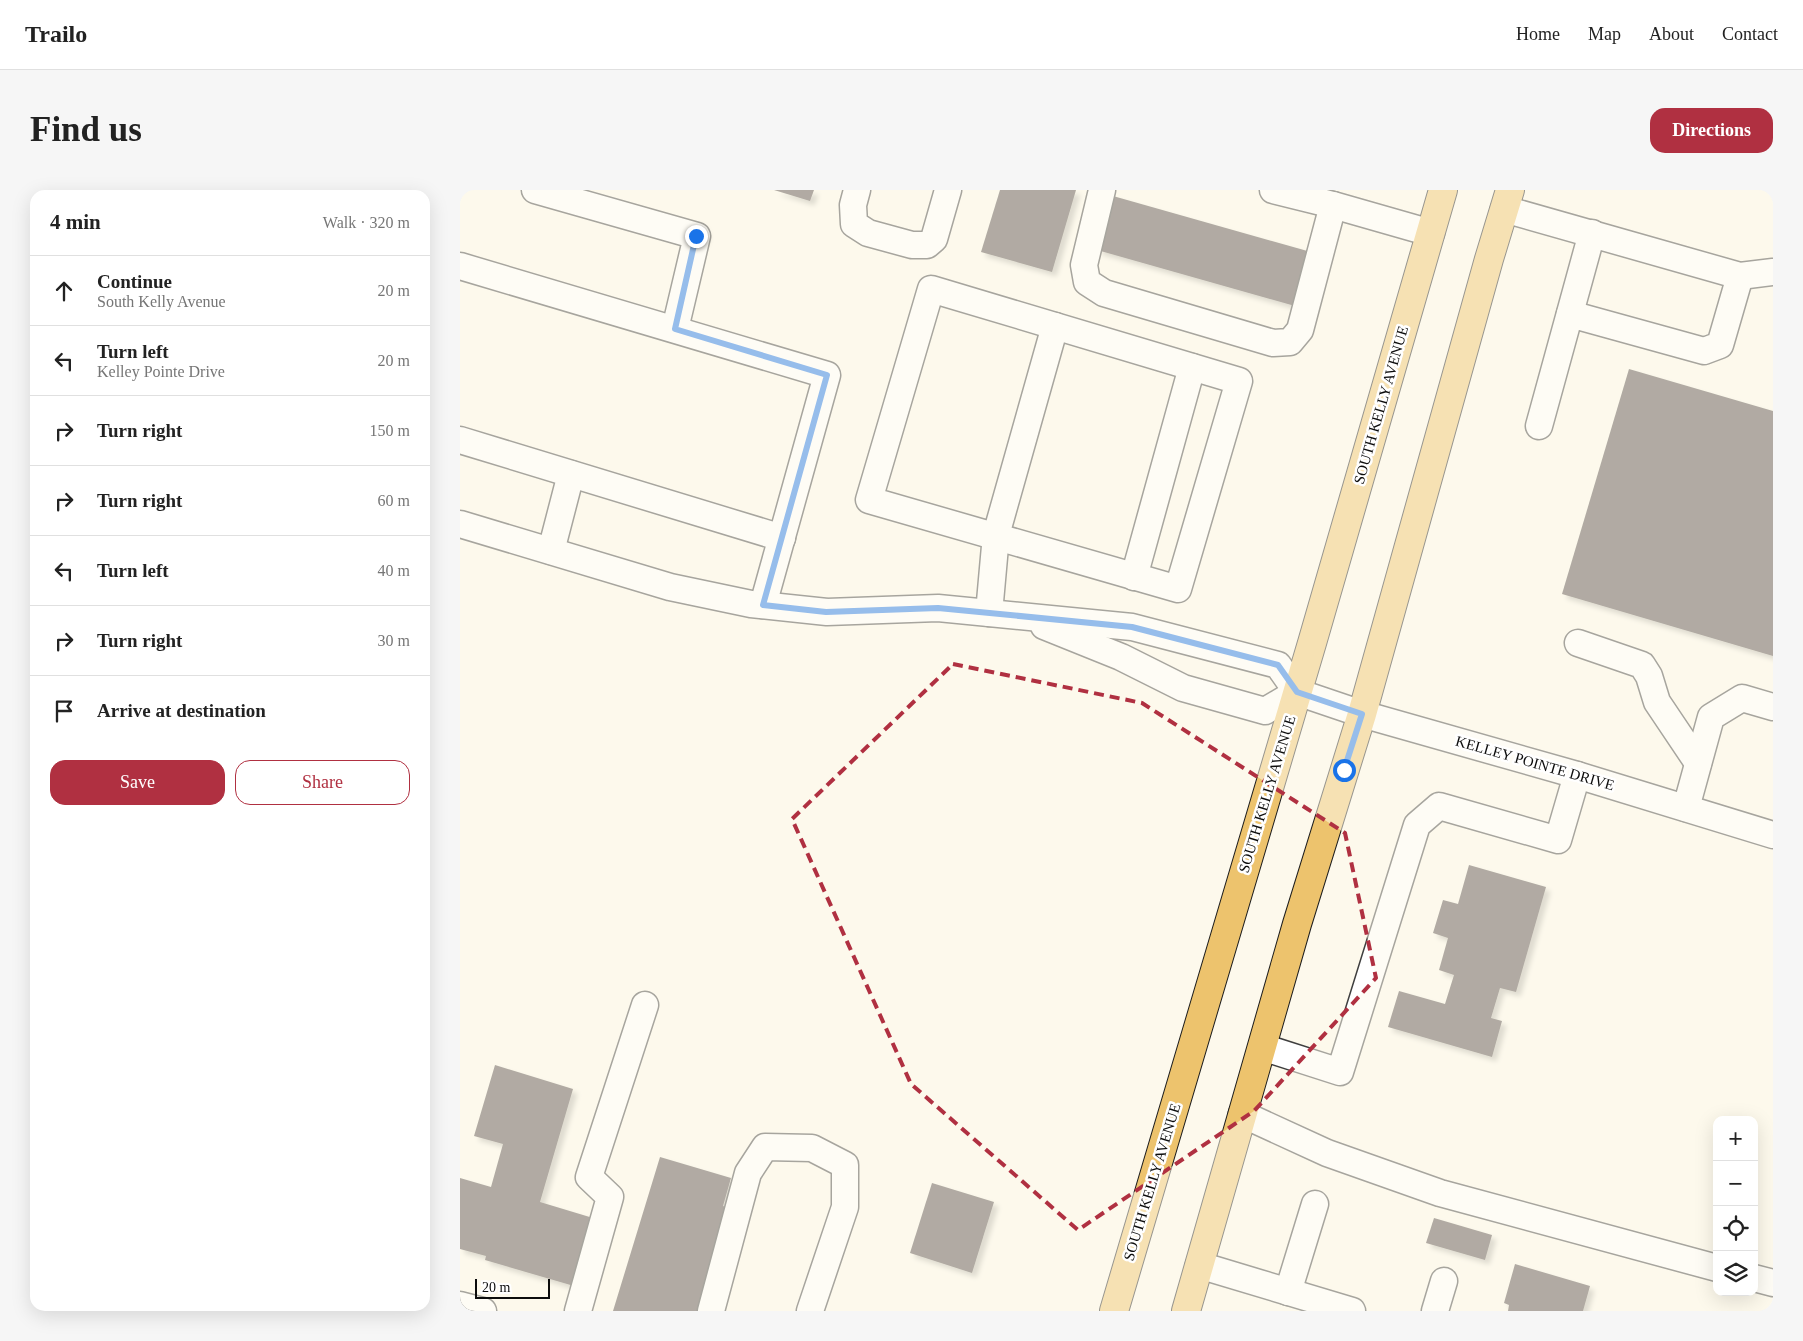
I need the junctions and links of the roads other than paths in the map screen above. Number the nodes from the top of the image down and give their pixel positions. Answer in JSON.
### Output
{"nodes":[{"id":1,"x":535,"y":190,"type":"edge"},
{"id":2,"x":857,"y":190,"type":"edge"},
{"id":3,"x":948,"y":190,"type":"edge"},
{"id":4,"x":1102,"y":190,"type":"edge"},
{"id":5,"x":1273,"y":190,"type":"edge"},
{"id":6,"x":1443,"y":190,"type":"edge"},
{"id":7,"x":1507,"y":199,"type":"edge"},
{"id":8,"x":1344,"y":201,"type":"edge"},
{"id":9,"x":1592,"y":233,"type":"junction"},
{"id":10,"x":1431,"y":234,"type":"junction"},
{"id":11,"x":460,"y":266,"type":"edge"},
{"id":12,"x":1773,"y":272,"type":"edge"},
{"id":13,"x":1740,"y":276,"type":"junction"},
{"id":14,"x":1570,"y":314,"type":"junction"},
{"id":15,"x":1055,"y":326,"type":"junction"},
{"id":16,"x":675,"y":329,"type":"junction"},
{"id":17,"x":1192,"y":366,"type":"junction"},
{"id":18,"x":1539,"y":426,"type":"dead end"},
{"id":19,"x":460,"y":440,"type":"edge"},
{"id":20,"x":571,"y":474,"type":"junction"},
{"id":21,"x":460,"y":524,"type":"edge"},
{"id":22,"x":996,"y":535,"type":"junction"},
{"id":23,"x":782,"y":538,"type":"junction"},
{"id":24,"x":551,"y":551,"type":"junction"},
{"id":25,"x":1134,"y":577,"type":"junction"},
{"id":26,"x":763,"y":605,"type":"junction"},
{"id":27,"x":1001,"y":613,"type":"junction"},
{"id":28,"x":1578,"y":643,"type":"dead end"},
{"id":29,"x":1297,"y":692,"type":"junction"},
{"id":30,"x":1773,"y":707,"type":"edge"},
{"id":31,"x":1362,"y":714,"type":"junction"},
{"id":32,"x":1698,"y":763,"type":"junction"},
{"id":33,"x":1577,"y":775,"type":"junction"},
{"id":34,"x":1686,"y":808,"type":"junction"},
{"id":35,"x":1773,"y":836,"type":"edge"},
{"id":36,"x":645,"y":1005,"type":"dead end"},
{"id":37,"x":1262,"y":1047,"type":"junction"},
{"id":38,"x":1242,"y":1114,"type":"junction"},
{"id":39,"x":1315,"y":1204,"type":"dead end"},
{"id":40,"x":1199,"y":1265,"type":"junction"},
{"id":41,"x":1713,"y":1267,"type":"edge"},
{"id":42,"x":1758,"y":1279,"type":"edge"},
{"id":43,"x":1444,"y":1280,"type":"dead end"},
{"id":44,"x":1773,"y":1283,"type":"edge"},
{"id":45,"x":1288,"y":1292,"type":"junction"},
{"id":46,"x":460,"y":1304,"type":"edge"},
{"id":47,"x":483,"y":1311,"type":"edge"},
{"id":48,"x":578,"y":1311,"type":"edge"},
{"id":49,"x":710,"y":1311,"type":"edge"},
{"id":50,"x":810,"y":1311,"type":"edge"},
{"id":51,"x":1114,"y":1311,"type":"edge"},
{"id":52,"x":1186,"y":1311,"type":"edge"},
{"id":53,"x":1352,"y":1311,"type":"edge"},
{"id":54,"x":1435,"y":1311,"type":"edge"}],
"edges":[{"from":1,"to":16,"type":"street"},
{"from":2,"to":3,"type":"street"},
{"from":4,"to":8,"type":"street"},
{"from":5,"to":8,"type":"street"},
{"from":6,"to":10,"type":"main road","name":"SOUTH KELLY AVENUE"},
{"from":7,"to":9,"type":"street"},
{"from":7,"to":31,"type":"main road"},
{"from":8,"to":10,"type":"street"},
{"from":9,"to":13,"type":"street"},
{"from":9,"to":14,"type":"street"},
{"from":10,"to":29,"type":"main road","name":"SOUTH KELLY AVENUE"},
{"from":11,"to":16,"type":"street"},
{"from":12,"to":13,"type":"street"},
{"from":13,"to":14,"type":"street"},
{"from":14,"to":18,"type":"street"},
{"from":15,"to":17,"type":"street"},
{"from":15,"to":22,"type":"street"},
{"from":15,"to":22,"type":"street"},
{"from":16,"to":23,"type":"street"},
{"from":17,"to":25,"type":"street"},
{"from":17,"to":25,"type":"street"},
{"from":19,"to":20,"type":"street"},
{"from":20,"to":23,"type":"street"},
{"from":20,"to":24,"type":"street"},
{"from":21,"to":24,"type":"street"},
{"from":22,"to":25,"type":"street"},
{"from":22,"to":27,"type":"street"},
{"from":23,"to":26,"type":"street"},
{"from":24,"to":26,"type":"street"},
{"from":26,"to":27,"type":"street"},
{"from":27,"to":29,"type":"street"},
{"from":27,"to":29,"type":"street"},
{"from":28,"to":32,"type":"street"},
{"from":29,"to":31,"type":"street","name":"KELLEY POINTE DRIVE"},
{"from":29,"to":51,"type":"main road","name":"SOUTH KELLY AVENUE"},
{"from":30,"to":32,"type":"street"},
{"from":31,"to":33,"type":"street","name":"KELLEY POINTE DRIVE"},
{"from":31,"to":37,"type":"main road"},
{"from":32,"to":34,"type":"street"},
{"from":33,"to":34,"type":"street","name":"KELLEY POINTE DRIVE"},
{"from":33,"to":37,"type":"street"},
{"from":34,"to":35,"type":"street","name":"KELLEY POINTE DRIVE"},
{"from":36,"to":48,"type":"street"},
{"from":37,"to":38,"type":"main road"},
{"from":38,"to":40,"type":"main road"},
{"from":38,"to":41,"type":"street"},
{"from":39,"to":45,"type":"street"},
{"from":40,"to":45,"type":"street"},
{"from":40,"to":52,"type":"main road"},
{"from":42,"to":44,"type":"street"},
{"from":43,"to":54,"type":"street"},
{"from":45,"to":53,"type":"street"},
{"from":46,"to":47,"type":"street"},
{"from":49,"to":50,"type":"street"}]}
